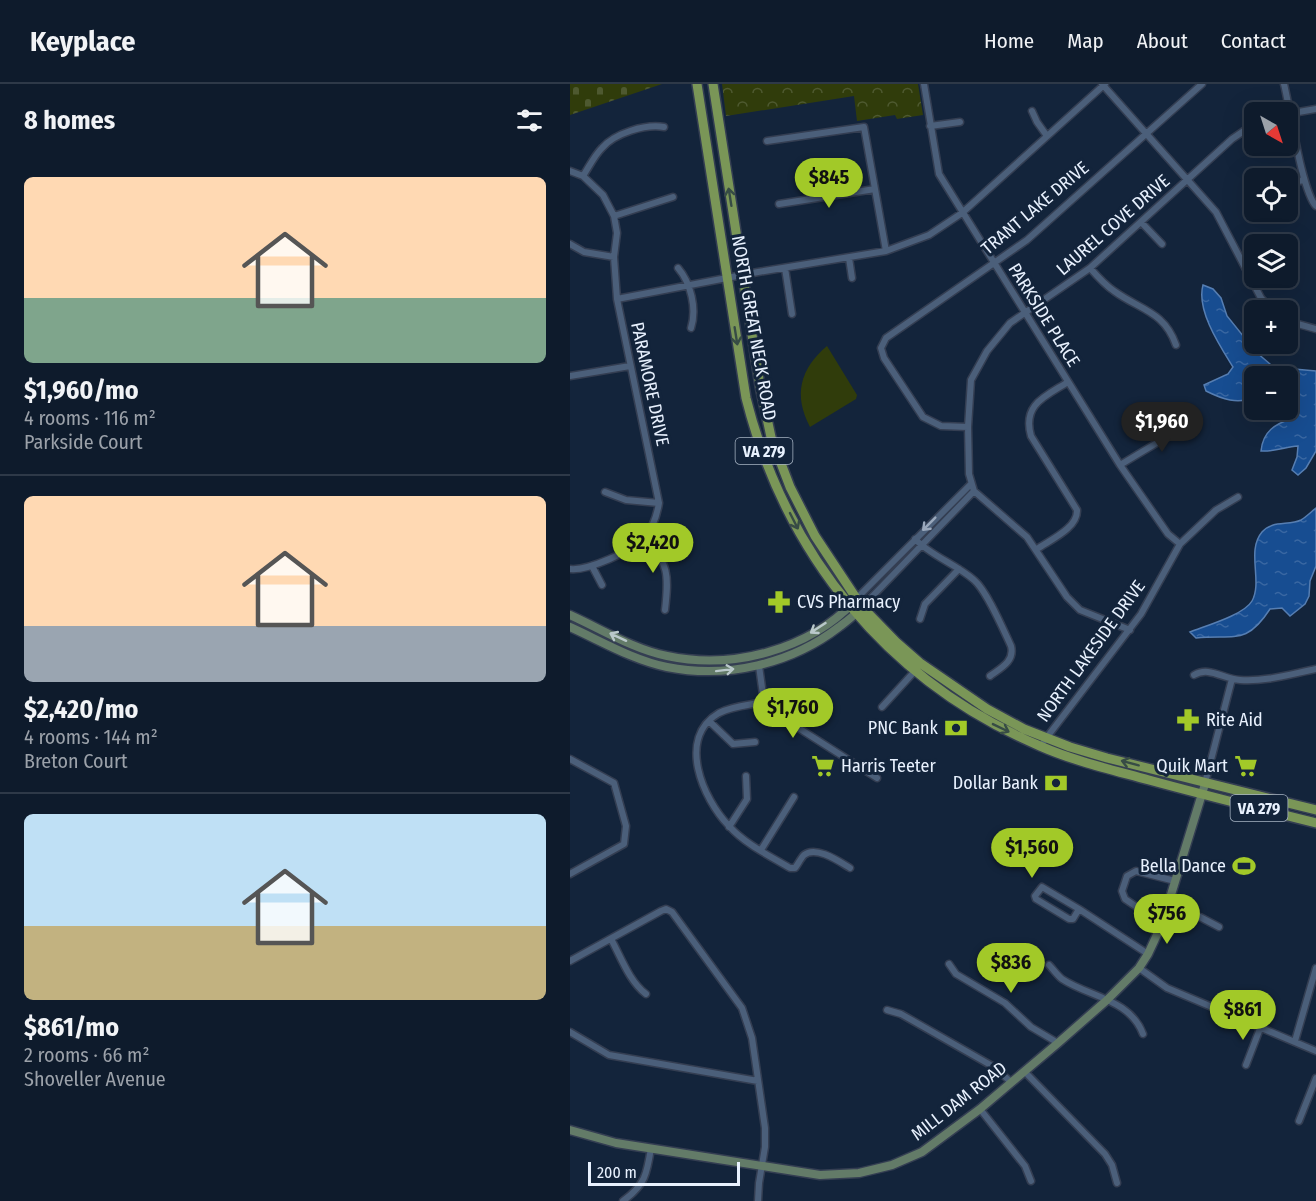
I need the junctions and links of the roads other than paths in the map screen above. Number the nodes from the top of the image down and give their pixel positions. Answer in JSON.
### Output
{"nodes":[{"id":1,"x":698,"y":84,"type":"edge"},
{"id":2,"x":713,"y":84,"type":"edge"},
{"id":3,"x":924,"y":84,"type":"edge"},
{"id":4,"x":1103,"y":84,"type":"edge"},
{"id":5,"x":1202,"y":84,"type":"edge"},
{"id":6,"x":1284,"y":84,"type":"edge"},
{"id":7,"x":1287,"y":102,"type":"edge"},
{"id":8,"x":1316,"y":109,"type":"edge"},
{"id":9,"x":1032,"y":111,"type":"dead end"},
{"id":10,"x":1298,"y":112,"type":"edge"},
{"id":11,"x":960,"y":122,"type":"dead end"},
{"id":12,"x":930,"y":126,"type":"junction"},
{"id":13,"x":664,"y":127,"type":"dead end"},
{"id":14,"x":1244,"y":131,"type":"edge"},
{"id":15,"x":1145,"y":133,"type":"junction"},
{"id":16,"x":1047,"y":136,"type":"junction"},
{"id":17,"x":767,"y":141,"type":"dead end"},
{"id":18,"x":1298,"y":153,"type":"edge"},
{"id":19,"x":570,"y":171,"type":"edge"},
{"id":20,"x":583,"y":176,"type":"junction"},
{"id":21,"x":1188,"y":180,"type":"junction"},
{"id":22,"x":1304,"y":180,"type":"junction"},
{"id":23,"x":1298,"y":181,"type":"edge"},
{"id":24,"x":875,"y":189,"type":"junction"},
{"id":25,"x":674,"y":197,"type":"dead end"},
{"id":26,"x":779,"y":204,"type":"dead end"},
{"id":27,"x":1316,"y":206,"type":"edge"},
{"id":28,"x":962,"y":213,"type":"junction"},
{"id":29,"x":614,"y":216,"type":"junction"},
{"id":30,"x":1141,"y":222,"type":"junction"},
{"id":31,"x":570,"y":244,"type":"edge"},
{"id":32,"x":1162,"y":244,"type":"dead end"},
{"id":33,"x":886,"y":251,"type":"junction"},
{"id":34,"x":614,"y":257,"type":"junction"},
{"id":35,"x":849,"y":258,"type":"junction"},
{"id":36,"x":1243,"y":262,"type":"joint"},
{"id":37,"x":993,"y":264,"type":"junction"},
{"id":38,"x":678,"y":268,"type":"dead end"},
{"id":39,"x":785,"y":268,"type":"junction"},
{"id":40,"x":1090,"y":268,"type":"junction"},
{"id":41,"x":742,"y":275,"type":"junction"},
{"id":42,"x":727,"y":278,"type":"junction"},
{"id":43,"x":852,"y":278,"type":"dead end"},
{"id":44,"x":688,"y":285,"type":"junction"},
{"id":45,"x":616,"y":299,"type":"junction"},
{"id":46,"x":1263,"y":300,"type":"edge"},
{"id":47,"x":1025,"y":312,"type":"junction"},
{"id":48,"x":792,"y":314,"type":"dead end"},
{"id":49,"x":1298,"y":323,"type":"edge"},
{"id":50,"x":1316,"y":327,"type":"edge"},
{"id":51,"x":691,"y":328,"type":"dead end"},
{"id":52,"x":1176,"y":345,"type":"dead end"},
{"id":53,"x":630,"y":366,"type":"junction"},
{"id":54,"x":570,"y":376,"type":"edge"},
{"id":55,"x":1068,"y":382,"type":"junction"},
{"id":56,"x":968,"y":427,"type":"junction"},
{"id":57,"x":1197,"y":428,"type":"dead end"},
{"id":58,"x":1120,"y":465,"type":"junction"},
{"id":59,"x":971,"y":484,"type":"junction"},
{"id":60,"x":974,"y":491,"type":"junction"},
{"id":61,"x":604,"y":492,"type":"dead end"},
{"id":62,"x":1238,"y":497,"type":"dead end"},
{"id":63,"x":659,"y":503,"type":"junction"},
{"id":64,"x":644,"y":538,"type":"junction"},
{"id":65,"x":915,"y":539,"type":"junction"},
{"id":66,"x":1180,"y":544,"type":"junction"},
{"id":67,"x":921,"y":545,"type":"junction"},
{"id":68,"x":1036,"y":549,"type":"junction"},
{"id":69,"x":592,"y":566,"type":"junction"},
{"id":70,"x":570,"y":569,"type":"edge"},
{"id":71,"x":959,"y":569,"type":"junction"},
{"id":72,"x":602,"y":585,"type":"dead end"},
{"id":73,"x":849,"y":606,"type":"junction"},
{"id":74,"x":858,"y":606,"type":"junction"},
{"id":75,"x":665,"y":610,"type":"dead end"},
{"id":76,"x":570,"y":615,"type":"edge"},
{"id":77,"x":920,"y":619,"type":"dead end"},
{"id":78,"x":570,"y":627,"type":"edge"},
{"id":79,"x":1130,"y":630,"type":"junction"},
{"id":80,"x":759,"y":666,"type":"junction"},
{"id":81,"x":1316,"y":669,"type":"edge"},
{"id":82,"x":914,"y":672,"type":"junction"},
{"id":83,"x":1194,"y":675,"type":"dead end"},
{"id":84,"x":990,"y":676,"type":"dead end"},
{"id":85,"x":1232,"y":679,"type":"junction"},
{"id":86,"x":764,"y":702,"type":"junction"},
{"id":87,"x":882,"y":707,"type":"dead end"},
{"id":88,"x":709,"y":721,"type":"junction"},
{"id":89,"x":1046,"y":737,"type":"junction"},
{"id":90,"x":755,"y":741,"type":"dead end"},
{"id":91,"x":1041,"y":747,"type":"junction"},
{"id":92,"x":570,"y":759,"type":"edge"},
{"id":93,"x":746,"y":776,"type":"dead end"},
{"id":94,"x":877,"y":778,"type":"dead end"},
{"id":95,"x":1205,"y":784,"type":"junction"},
{"id":96,"x":1201,"y":794,"type":"junction"},
{"id":97,"x":794,"y":797,"type":"dead end"},
{"id":98,"x":1316,"y":810,"type":"edge"},
{"id":99,"x":1316,"y":823,"type":"edge"},
{"id":100,"x":729,"y":827,"type":"junction"},
{"id":101,"x":761,"y":850,"type":"junction"},
{"id":102,"x":850,"y":868,"type":"dead end"},
{"id":103,"x":570,"y":874,"type":"edge"},
{"id":104,"x":1175,"y":881,"type":"junction"},
{"id":105,"x":1079,"y":909,"type":"junction"},
{"id":106,"x":1167,"y":909,"type":"junction"},
{"id":107,"x":1162,"y":924,"type":"junction"},
{"id":108,"x":1219,"y":927,"type":"dead end"},
{"id":109,"x":610,"y":939,"type":"junction"},
{"id":110,"x":1148,"y":954,"type":"junction"},
{"id":111,"x":570,"y":961,"type":"edge"},
{"id":112,"x":949,"y":964,"type":"dead end"},
{"id":113,"x":1049,"y":965,"type":"dead end"},
{"id":114,"x":1138,"y":968,"type":"junction"},
{"id":115,"x":1316,"y":968,"type":"edge"},
{"id":116,"x":646,"y":994,"type":"dead end"},
{"id":117,"x":1107,"y":1000,"type":"junction"},
{"id":118,"x":887,"y":1010,"type":"dead end"},
{"id":119,"x":1261,"y":1026,"type":"junction"},
{"id":120,"x":570,"y":1032,"type":"edge"},
{"id":121,"x":1143,"y":1034,"type":"dead end"},
{"id":122,"x":1295,"y":1041,"type":"junction"},
{"id":123,"x":1058,"y":1043,"type":"junction"},
{"id":124,"x":1316,"y":1051,"type":"edge"},
{"id":125,"x":1246,"y":1065,"type":"dead end"},
{"id":126,"x":1024,"y":1071,"type":"junction"},
{"id":127,"x":1316,"y":1078,"type":"edge"},
{"id":128,"x":758,"y":1081,"type":"junction"},
{"id":129,"x":1011,"y":1082,"type":"junction"},
{"id":130,"x":980,"y":1109,"type":"junction"},
{"id":131,"x":1299,"y":1121,"type":"dead end"},
{"id":132,"x":570,"y":1130,"type":"edge"},
{"id":133,"x":651,"y":1148,"type":"junction"},
{"id":134,"x":761,"y":1167,"type":"junction"},
{"id":135,"x":1031,"y":1181,"type":"dead end"},
{"id":136,"x":1117,"y":1183,"type":"dead end"},
{"id":137,"x":623,"y":1201,"type":"edge"},
{"id":138,"x":758,"y":1201,"type":"edge"}],
"edges":[{"from":1,"to":42,"type":"main road","name":"NORTH GREAT NECK ROAD","number":"VA 279"},
{"from":41,"to":2,"type":"main road","name":"NORTH GREAT NECK ROAD","number":"VA 279","one_way":true},
{"from":3,"to":12,"type":"street","name":"PARKSIDE PLACE"},
{"from":4,"to":15,"type":"street"},
{"from":4,"to":16,"type":"street"},
{"from":5,"to":15,"type":"street","name":"TRANT LAKE DRIVE"},
{"from":6,"to":7,"type":"street"},
{"from":8,"to":10,"type":"street"},
{"from":9,"to":16,"type":"street"},
{"from":11,"to":12,"type":"street"},
{"from":12,"to":28,"type":"street","name":"PARKSIDE PLACE"},
{"from":13,"to":20,"type":"street"},
{"from":14,"to":21,"type":"street","name":"LAUREL COVE DRIVE"},
{"from":15,"to":21,"type":"street"},
{"from":15,"to":37,"type":"street","name":"TRANT LAKE DRIVE"},
{"from":16,"to":28,"type":"street"},
{"from":17,"to":24,"type":"street"},
{"from":18,"to":22,"type":"street"},
{"from":19,"to":20,"type":"street","name":"PARAMORE DRIVE"},
{"from":20,"to":29,"type":"street","name":"PARAMORE DRIVE"},
{"from":21,"to":30,"type":"street","name":"LAUREL COVE DRIVE"},
{"from":21,"to":36,"type":"street"},
{"from":22,"to":23,"type":"street"},
{"from":22,"to":27,"type":"street"},
{"from":24,"to":26,"type":"street"},
{"from":24,"to":33,"type":"street"},
{"from":25,"to":29,"type":"street"},
{"from":28,"to":33,"type":"street"},
{"from":28,"to":37,"type":"street","name":"PARKSIDE PLACE"},
{"from":29,"to":34,"type":"street","name":"PARAMORE DRIVE"},
{"from":30,"to":32,"type":"street"},
{"from":30,"to":40,"type":"street","name":"LAUREL COVE DRIVE"},
{"from":31,"to":34,"type":"street"},
{"from":33,"to":35,"type":"street"},
{"from":34,"to":45,"type":"street","name":"PARAMORE DRIVE"},
{"from":35,"to":39,"type":"street"},
{"from":35,"to":43,"type":"street"},
{"from":36,"to":46,"type":"street"},
{"from":37,"to":47,"type":"street","name":"PARKSIDE PLACE"},
{"from":37,"to":56,"type":"street","name":"TRANT LAKE DRIVE"},
{"from":38,"to":44,"type":"street"},
{"from":39,"to":41,"type":"street"},
{"from":39,"to":48,"type":"street"},
{"from":40,"to":47,"type":"street","name":"LAUREL COVE DRIVE"},
{"from":40,"to":52,"type":"street"},
{"from":41,"to":42,"type":"street"},
{"from":41,"to":74,"type":"main road","name":"NORTH GREAT NECK ROAD","number":"VA 279"},
{"from":42,"to":44,"type":"street"},
{"from":42,"to":73,"type":"main road","name":"NORTH GREAT NECK ROAD","number":"VA 279","one_way":true},
{"from":44,"to":45,"type":"street"},
{"from":44,"to":51,"type":"street"},
{"from":45,"to":53,"type":"street","name":"PARAMORE DRIVE"},
{"from":47,"to":55,"type":"street","name":"PARKSIDE PLACE"},
{"from":47,"to":56,"type":"street","name":"LAUREL COVE DRIVE"},
{"from":49,"to":50,"type":"street"},
{"from":53,"to":54,"type":"street"},
{"from":53,"to":63,"type":"street","name":"PARAMORE DRIVE"},
{"from":55,"to":58,"type":"street","name":"PARKSIDE PLACE"},
{"from":55,"to":68,"type":"street"},
{"from":56,"to":59,"type":"street","name":"LAUREL COVE DRIVE"},
{"from":57,"to":58,"type":"street"},
{"from":58,"to":66,"type":"street","name":"PARKSIDE PLACE"},
{"from":59,"to":60,"type":"street","name":"LAUREL COVE DRIVE"},
{"from":59,"to":65,"type":"street","one_way":true},
{"from":60,"to":67,"type":"street"},
{"from":60,"to":68,"type":"street"},
{"from":61,"to":63,"type":"street"},
{"from":62,"to":66,"type":"street","name":"NORTH LAKESIDE DRIVE"},
{"from":63,"to":64,"type":"street"},
{"from":64,"to":69,"type":"street"},
{"from":64,"to":75,"type":"street"},
{"from":65,"to":67,"type":"street"},
{"from":65,"to":74,"type":"street"},
{"from":66,"to":79,"type":"street","name":"NORTH LAKESIDE DRIVE"},
{"from":67,"to":71,"type":"street"},
{"from":67,"to":74,"type":"street"},
{"from":68,"to":79,"type":"street"},
{"from":69,"to":70,"type":"street"},
{"from":69,"to":72,"type":"street"},
{"from":71,"to":77,"type":"street"},
{"from":71,"to":84,"type":"street"},
{"from":73,"to":74,"type":"main road","name":"NORTH GREAT NECK ROAD","number":"VA 279"},
{"from":73,"to":76,"type":"street","one_way":true},
{"from":74,"to":80,"type":"street"},
{"from":74,"to":82,"type":"main road","name":"NORTH GREAT NECK ROAD","number":"VA 279"},
{"from":74,"to":89,"type":"main road","name":"NORTH GREAT NECK ROAD","number":"VA 279"},
{"from":78,"to":80,"type":"street","one_way":true},
{"from":79,"to":89,"type":"street","name":"NORTH LAKESIDE DRIVE"},
{"from":80,"to":86,"type":"street"},
{"from":81,"to":85,"type":"street"},
{"from":82,"to":87,"type":"street"},
{"from":82,"to":91,"type":"main road","name":"NORTH GREAT NECK ROAD","number":"VA 279","one_way":true},
{"from":83,"to":85,"type":"street"},
{"from":85,"to":95,"type":"street"},
{"from":86,"to":88,"type":"street"},
{"from":86,"to":94,"type":"street"},
{"from":88,"to":90,"type":"street"},
{"from":88,"to":100,"type":"street"},
{"from":89,"to":91,"type":"street","name":"NORTH LAKESIDE DRIVE"},
{"from":95,"to":89,"type":"main road","name":"NORTH GREAT NECK ROAD","number":"VA 279","one_way":true},
{"from":91,"to":96,"type":"main road","name":"NORTH GREAT NECK ROAD","number":"VA 279"},
{"from":92,"to":103,"type":"street"},
{"from":93,"to":100,"type":"street"},
{"from":95,"to":96,"type":"street","name":"MILL DAM ROAD"},
{"from":95,"to":98,"type":"main road","name":"NORTH GREAT NECK ROAD","number":"VA 279"},
{"from":96,"to":99,"type":"main road","name":"NORTH GREAT NECK ROAD","number":"VA 279"},
{"from":96,"to":104,"type":"street","name":"MILL DAM ROAD"},
{"from":97,"to":101,"type":"street"},
{"from":100,"to":101,"type":"street"},
{"from":101,"to":102,"type":"street"},
{"from":104,"to":106,"type":"street","name":"MILL DAM ROAD"},
{"from":104,"to":107,"type":"street"},
{"from":105,"to":105,"type":"street"},
{"from":105,"to":110,"type":"street"},
{"from":106,"to":107,"type":"street","name":"MILL DAM ROAD"},
{"from":106,"to":108,"type":"street"},
{"from":107,"to":110,"type":"street","name":"MILL DAM ROAD"},
{"from":109,"to":111,"type":"street"},
{"from":109,"to":116,"type":"street"},
{"from":109,"to":128,"type":"street"},
{"from":110,"to":114,"type":"street","name":"MILL DAM ROAD"},
{"from":112,"to":123,"type":"street"},
{"from":113,"to":117,"type":"street"},
{"from":114,"to":117,"type":"street","name":"MILL DAM ROAD"},
{"from":114,"to":119,"type":"street"},
{"from":115,"to":122,"type":"street"},
{"from":117,"to":121,"type":"street"},
{"from":117,"to":123,"type":"street","name":"MILL DAM ROAD"},
{"from":118,"to":129,"type":"street"},
{"from":119,"to":122,"type":"street"},
{"from":119,"to":125,"type":"street"},
{"from":120,"to":128,"type":"street"},
{"from":122,"to":124,"type":"street"},
{"from":123,"to":126,"type":"street","name":"MILL DAM ROAD"},
{"from":126,"to":129,"type":"street","name":"MILL DAM ROAD"},
{"from":126,"to":136,"type":"street"},
{"from":127,"to":131,"type":"street"},
{"from":128,"to":134,"type":"street"},
{"from":129,"to":130,"type":"street","name":"MILL DAM ROAD"},
{"from":130,"to":134,"type":"street","name":"MILL DAM ROAD"},
{"from":130,"to":135,"type":"street"},
{"from":132,"to":133,"type":"street","name":"MILL DAM ROAD"},
{"from":133,"to":134,"type":"street","name":"MILL DAM ROAD"},
{"from":133,"to":137,"type":"street"},
{"from":134,"to":138,"type":"street"}]}
